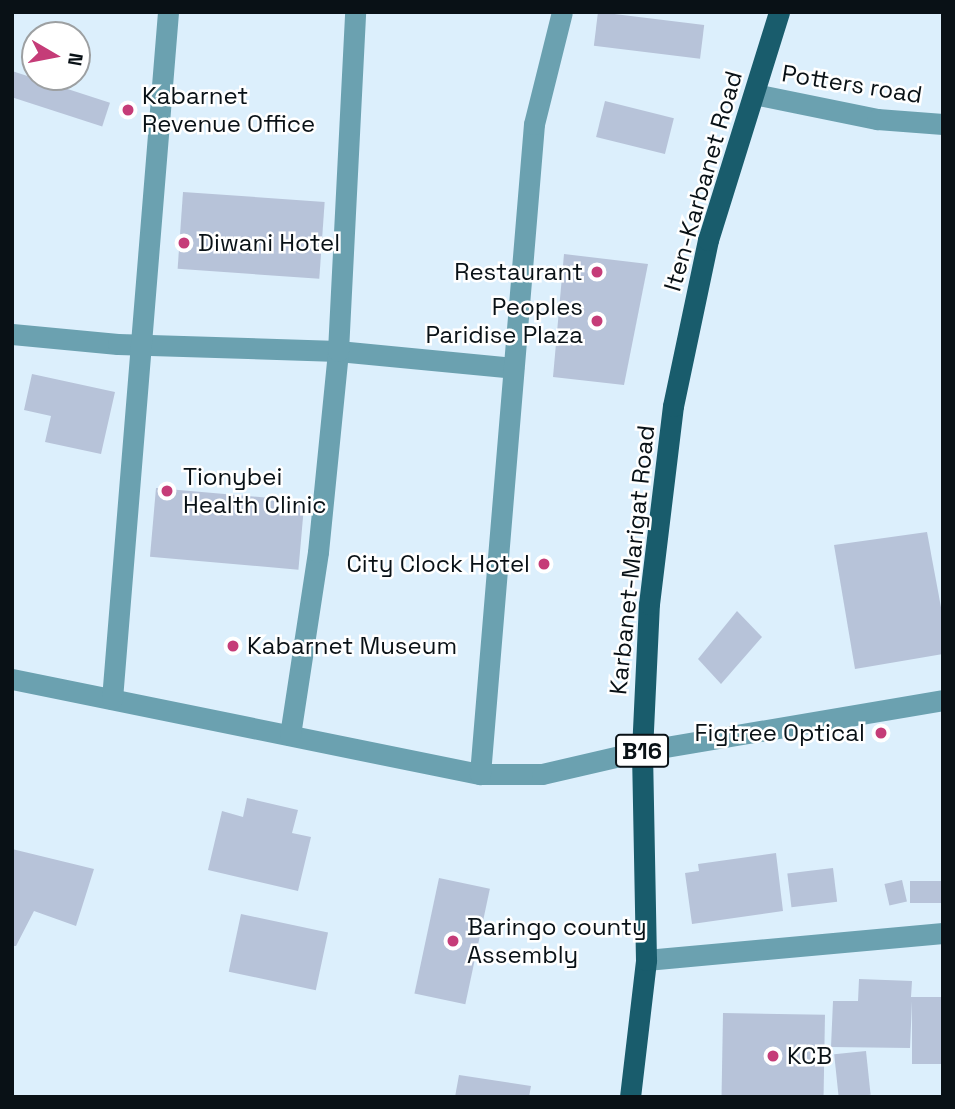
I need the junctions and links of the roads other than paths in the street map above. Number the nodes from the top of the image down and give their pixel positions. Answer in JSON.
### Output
{"nodes":[{"id":1,"x":168,"y":12,"type":"edge"},
{"id":2,"x":355,"y":12,"type":"edge"},
{"id":3,"x":562,"y":12,"type":"edge"},
{"id":4,"x":779,"y":12,"type":"edge"},
{"id":5,"x":754,"y":94,"type":"junction"},
{"id":6,"x":943,"y":124,"type":"edge"},
{"id":7,"x":12,"y":334,"type":"edge"},
{"id":8,"x":143,"y":344,"type":"junction"},
{"id":9,"x":338,"y":351,"type":"junction"},
{"id":10,"x":513,"y":368,"type":"junction"},
{"id":11,"x":673,"y":406,"type":"joint"},
{"id":12,"x":12,"y":679,"type":"edge"},
{"id":13,"x":112,"y":699,"type":"junction"},
{"id":14,"x":943,"y":700,"type":"edge"},
{"id":15,"x":290,"y":735,"type":"junction"},
{"id":16,"x":642,"y":751,"type":"junction"},
{"id":17,"x":480,"y":774,"type":"junction"},
{"id":18,"x":943,"y":933,"type":"edge"},
{"id":19,"x":646,"y":960,"type":"junction"},
{"id":20,"x":630,"y":1097,"type":"edge"}],
"edges":[{"from":1,"to":8,"type":"street"},
{"from":2,"to":9,"type":"street"},
{"from":3,"to":10,"type":"street"},
{"from":4,"to":5,"type":"main road","name":"Iten-Karbanet Road","number":"B16"},
{"from":5,"to":6,"type":"street","name":"Potters road"},
{"from":5,"to":11,"type":"main road","name":"Iten-Karbanet Road","number":"B16"},
{"from":7,"to":8,"type":"street"},
{"from":8,"to":9,"type":"street"},
{"from":8,"to":13,"type":"street"},
{"from":9,"to":10,"type":"street"},
{"from":9,"to":15,"type":"street"},
{"from":10,"to":17,"type":"street"},
{"from":11,"to":16,"type":"main road","name":"Karbanet-Marigat Road","number":"B16"},
{"from":12,"to":13,"type":"street"},
{"from":13,"to":15,"type":"street"},
{"from":14,"to":16,"type":"street"},
{"from":15,"to":17,"type":"street"},
{"from":16,"to":17,"type":"street"},
{"from":16,"to":19,"type":"main road","name":"Karbanet-Marigat Road","number":"B16"},
{"from":18,"to":19,"type":"street"},
{"from":19,"to":20,"type":"main road","name":"Karbanet-Marigat Road","number":"B16"}]}
